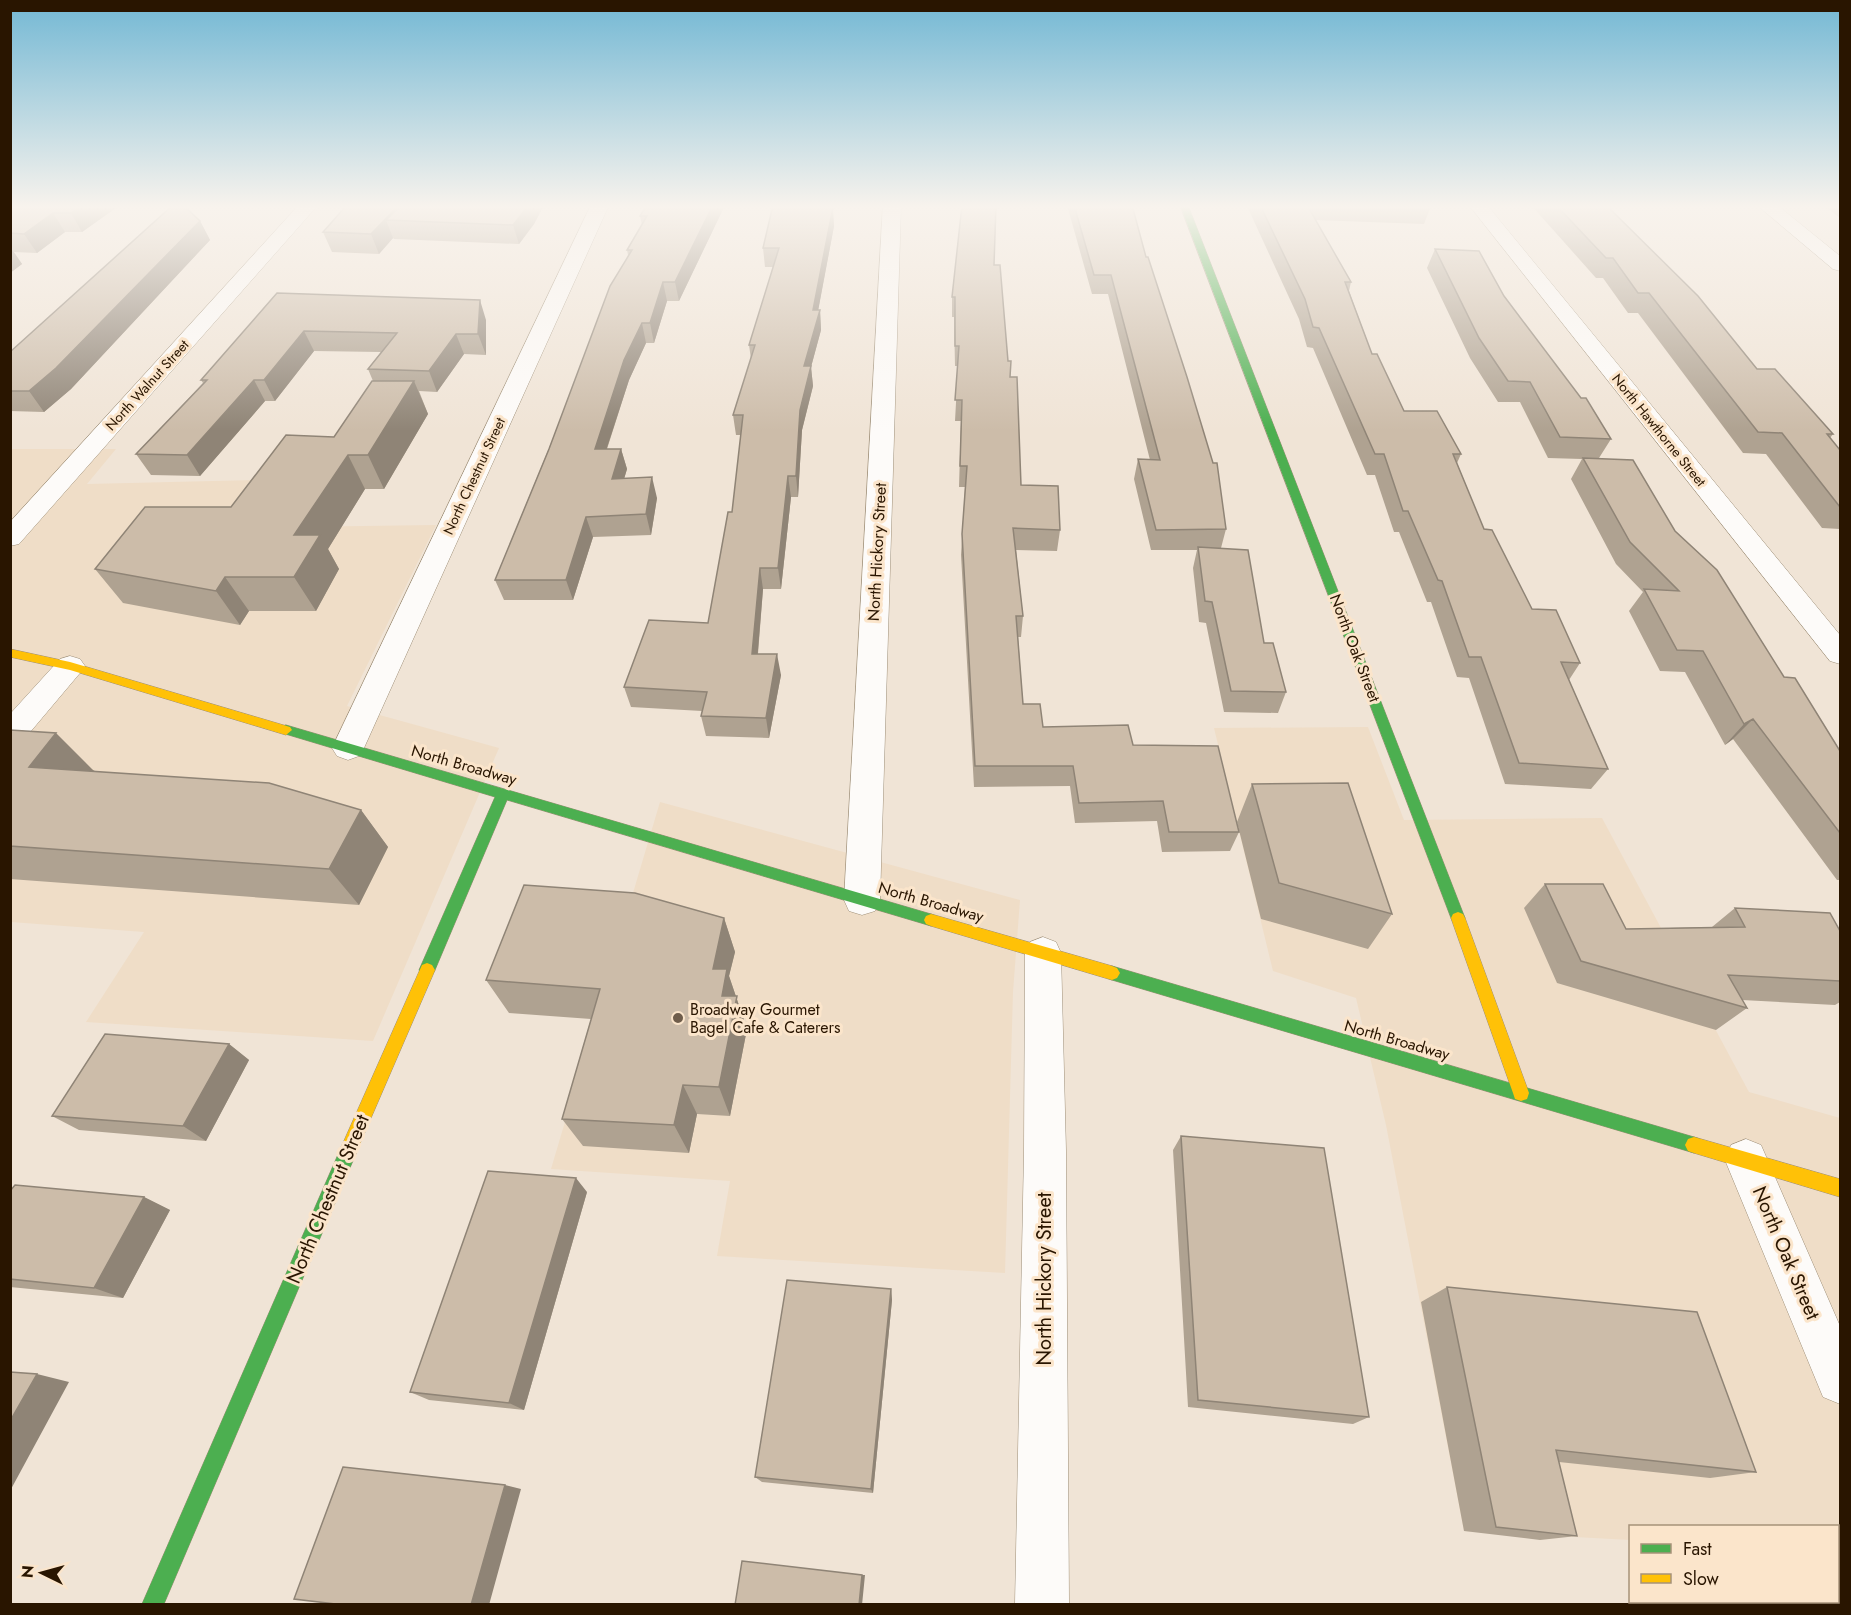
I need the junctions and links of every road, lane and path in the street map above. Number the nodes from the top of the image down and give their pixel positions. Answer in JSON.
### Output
{"nodes":[{"id":1,"x":241,"y":280,"type":"edge"},
{"id":2,"x":565,"y":280,"type":"edge"},
{"id":3,"x":889,"y":280,"type":"edge"},
{"id":4,"x":1213,"y":280,"type":"edge"},
{"id":5,"x":1539,"y":280,"type":"edge"},
{"id":6,"x":10,"y":538,"type":"edge"},
{"id":7,"x":10,"y":653,"type":"edge"},
{"id":8,"x":1840,"y":654,"type":"edge"},
{"id":9,"x":70,"y":666,"type":"junction"},
{"id":10,"x":10,"y":735,"type":"edge"},
{"id":11,"x":348,"y":748,"type":"junction"},
{"id":12,"x":502,"y":794,"type":"junction"},
{"id":13,"x":862,"y":900,"type":"junction"},
{"id":14,"x":1043,"y":953,"type":"junction"},
{"id":15,"x":1521,"y":1093,"type":"junction"},
{"id":16,"x":1746,"y":1160,"type":"junction"},
{"id":17,"x":1840,"y":1188,"type":"edge"},
{"id":18,"x":1840,"y":1380,"type":"edge"},
{"id":19,"x":153,"y":1605,"type":"edge"},
{"id":20,"x":1042,"y":1605,"type":"edge"}],
"edges":[{"from":1,"to":6,"type":"street","name":"North Walnut Street"},
{"from":2,"to":11,"type":"street","name":"North Chestnut Street"},
{"from":3,"to":13,"type":"street","name":"North Hickory Street"},
{"from":4,"to":15,"type":"street","name":"North Oak Street"},
{"from":5,"to":8,"type":"street","name":"North Hawthorne Street"},
{"from":7,"to":9,"type":"street","name":"North Broadway"},
{"from":9,"to":10,"type":"street"},
{"from":9,"to":11,"type":"street","name":"North Broadway"},
{"from":11,"to":12,"type":"street","name":"North Broadway"},
{"from":12,"to":13,"type":"street","name":"North Broadway"},
{"from":12,"to":19,"type":"street","name":"North Chestnut Street"},
{"from":13,"to":14,"type":"street","name":"North Broadway"},
{"from":14,"to":15,"type":"street","name":"North Broadway"},
{"from":14,"to":20,"type":"street","name":"North Hickory Street"},
{"from":15,"to":16,"type":"street","name":"North Broadway"},
{"from":16,"to":17,"type":"street","name":"North Broadway"},
{"from":16,"to":18,"type":"street","name":"North Oak Street"}]}
